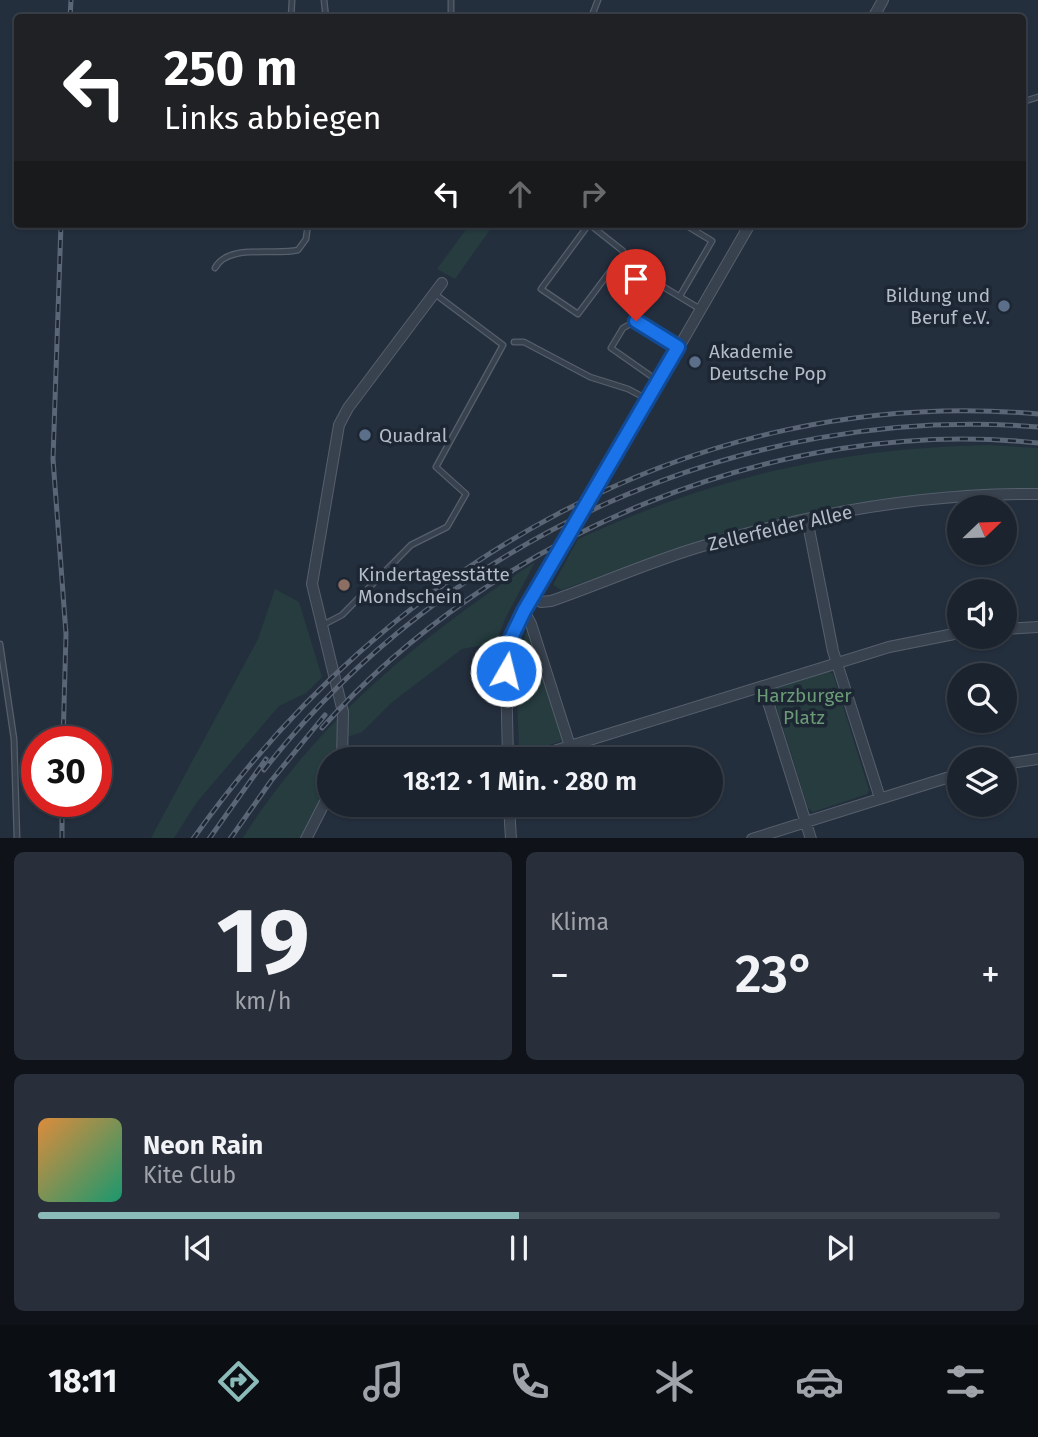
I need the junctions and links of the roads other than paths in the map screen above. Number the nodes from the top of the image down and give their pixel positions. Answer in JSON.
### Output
{"nodes":[{"id":1,"x":307,"y":228,"type":"edge"},
{"id":2,"x":586,"y":228,"type":"edge"},
{"id":3,"x":594,"y":228,"type":"edge"},
{"id":4,"x":691,"y":228,"type":"edge"},
{"id":5,"x":748,"y":228,"type":"edge"},
{"id":6,"x":624,"y":263,"type":"junction"},
{"id":7,"x":215,"y":268,"type":"dead end"},
{"id":8,"x":442,"y":283,"type":"dead end"},
{"id":9,"x":434,"y":293,"type":"junction"},
{"id":10,"x":680,"y":296,"type":"junction"},
{"id":11,"x":701,"y":309,"type":"junction"},
{"id":12,"x":514,"y":342,"type":"dead end"},
{"id":13,"x":678,"y":347,"type":"junction"},
{"id":14,"x":658,"y":382,"type":"junction"},
{"id":15,"x":648,"y":399,"type":"junction"},
{"id":16,"x":1038,"y":494,"type":"edge"},
{"id":17,"x":807,"y":519,"type":"junction"},
{"id":18,"x":532,"y":597,"type":"junction"},
{"id":19,"x":524,"y":611,"type":"junction"},
{"id":20,"x":320,"y":626,"type":"junction"},
{"id":21,"x":1038,"y":627,"type":"edge"},
{"id":22,"x":1017,"y":628,"type":"edge"},
{"id":23,"x":947,"y":635,"type":"edge"},
{"id":24,"x":0,"y":644,"type":"edge"},
{"id":25,"x":837,"y":662,"type":"junction"},
{"id":26,"x":763,"y":686,"type":"junction"},
{"id":27,"x":570,"y":746,"type":"junction"},
{"id":28,"x":342,"y":747,"type":"edge"},
{"id":29,"x":508,"y":747,"type":"edge"},
{"id":30,"x":567,"y":747,"type":"edge"},
{"id":31,"x":1038,"y":760,"type":"edge"},
{"id":32,"x":1017,"y":762,"type":"edge"},
{"id":33,"x":947,"y":778,"type":"edge"},
{"id":34,"x":880,"y":798,"type":"junction"},
{"id":35,"x":317,"y":817,"type":"edge"},
{"id":36,"x":510,"y":817,"type":"edge"},
{"id":37,"x":806,"y":822,"type":"junction"},
{"id":38,"x":17,"y":838,"type":"edge"},
{"id":39,"x":306,"y":838,"type":"edge"},
{"id":40,"x":511,"y":838,"type":"edge"},
{"id":41,"x":752,"y":838,"type":"edge"},
{"id":42,"x":811,"y":838,"type":"edge"}],
"edges":[{"from":1,"to":7,"type":"lane"},
{"from":2,"to":6,"type":"lane"},
{"from":3,"to":6,"type":"lane"},
{"from":4,"to":10,"type":"lane"},
{"from":5,"to":11,"type":"street"},
{"from":6,"to":10,"type":"lane"},
{"from":8,"to":9,"type":"street"},
{"from":9,"to":20,"type":"street"},
{"from":9,"to":20,"type":"lane"},
{"from":10,"to":11,"type":"lane"},
{"from":11,"to":13,"type":"street"},
{"from":12,"to":15,"type":"lane"},
{"from":13,"to":14,"type":"street"},
{"from":13,"to":14,"type":"lane"},
{"from":14,"to":15,"type":"street"},
{"from":15,"to":18,"type":"street"},
{"from":16,"to":17,"type":"street","name":"Zellerfelder Allee"},
{"from":17,"to":18,"type":"street","name":"Zellerfelder Allee"},
{"from":17,"to":25,"type":"street"},
{"from":18,"to":19,"type":"street"},
{"from":19,"to":27,"type":"street"},
{"from":19,"to":29,"type":"street"},
{"from":20,"to":28,"type":"street"},
{"from":21,"to":22,"type":"street"},
{"from":23,"to":25,"type":"street"},
{"from":24,"to":38,"type":"lane"},
{"from":25,"to":26,"type":"street"},
{"from":25,"to":34,"type":"street"},
{"from":26,"to":27,"type":"street"},
{"from":26,"to":37,"type":"street"},
{"from":27,"to":30,"type":"street"},
{"from":31,"to":32,"type":"street"},
{"from":33,"to":34,"type":"street"},
{"from":34,"to":37,"type":"street"},
{"from":35,"to":39,"type":"street"},
{"from":36,"to":40,"type":"street"},
{"from":37,"to":41,"type":"street"},
{"from":37,"to":42,"type":"street"}]}
